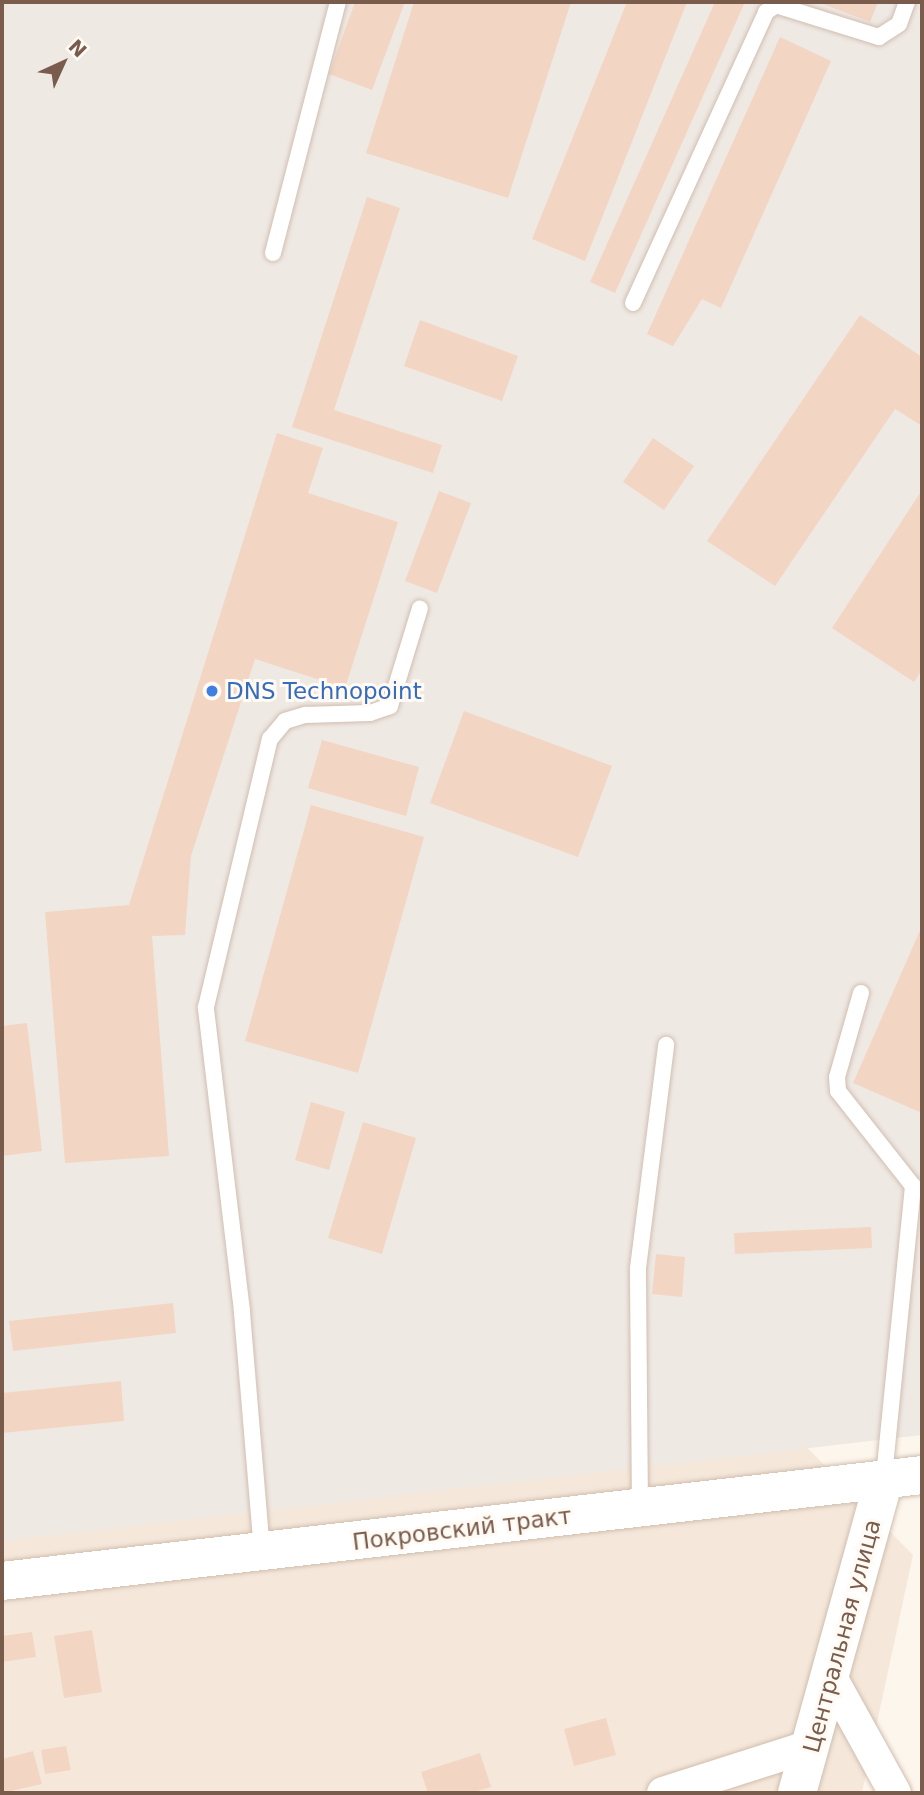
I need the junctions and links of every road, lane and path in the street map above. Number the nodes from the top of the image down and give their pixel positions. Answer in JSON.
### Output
{"nodes":[{"id":1,"x":338,"y":2,"type":"edge"},
{"id":2,"x":907,"y":2,"type":"edge"},
{"id":3,"x":273,"y":253,"type":"dead end"},
{"id":4,"x":633,"y":303,"type":"dead end"},
{"id":5,"x":420,"y":608,"type":"dead end"},
{"id":6,"x":861,"y":993,"type":"dead end"},
{"id":7,"x":666,"y":1045,"type":"dead end"},
{"id":8,"x":922,"y":1475,"type":"edge"},
{"id":9,"x":884,"y":1479,"type":"junction"},
{"id":10,"x":640,"y":1508,"type":"junction"},
{"id":11,"x":262,"y":1553,"type":"junction"},
{"id":12,"x":2,"y":1581,"type":"edge"},
{"id":13,"x":832,"y":1679,"type":"junction"},
{"id":14,"x":813,"y":1745,"type":"junction"},
{"id":15,"x":663,"y":1793,"type":"edge"},
{"id":16,"x":797,"y":1793,"type":"edge"},
{"id":17,"x":895,"y":1793,"type":"edge"}],
"edges":[{"from":1,"to":3,"type":"lane"},
{"from":2,"to":4,"type":"lane"},
{"from":5,"to":11,"type":"lane"},
{"from":6,"to":9,"type":"lane"},
{"from":7,"to":10,"type":"lane"},
{"from":8,"to":9,"type":"main road","name":"Покровский тракт"},
{"from":9,"to":10,"type":"main road","name":"Покровский тракт"},
{"from":9,"to":13,"type":"main road","name":"Центральная улица"},
{"from":10,"to":11,"type":"main road","name":"Покровский тракт"},
{"from":11,"to":12,"type":"main road","name":"Покровский тракт"},
{"from":13,"to":14,"type":"main road","name":"Центральная улица"},
{"from":13,"to":17,"type":"street"},
{"from":14,"to":15,"type":"street"},
{"from":14,"to":16,"type":"main road","name":"Центральная улица"}]}
